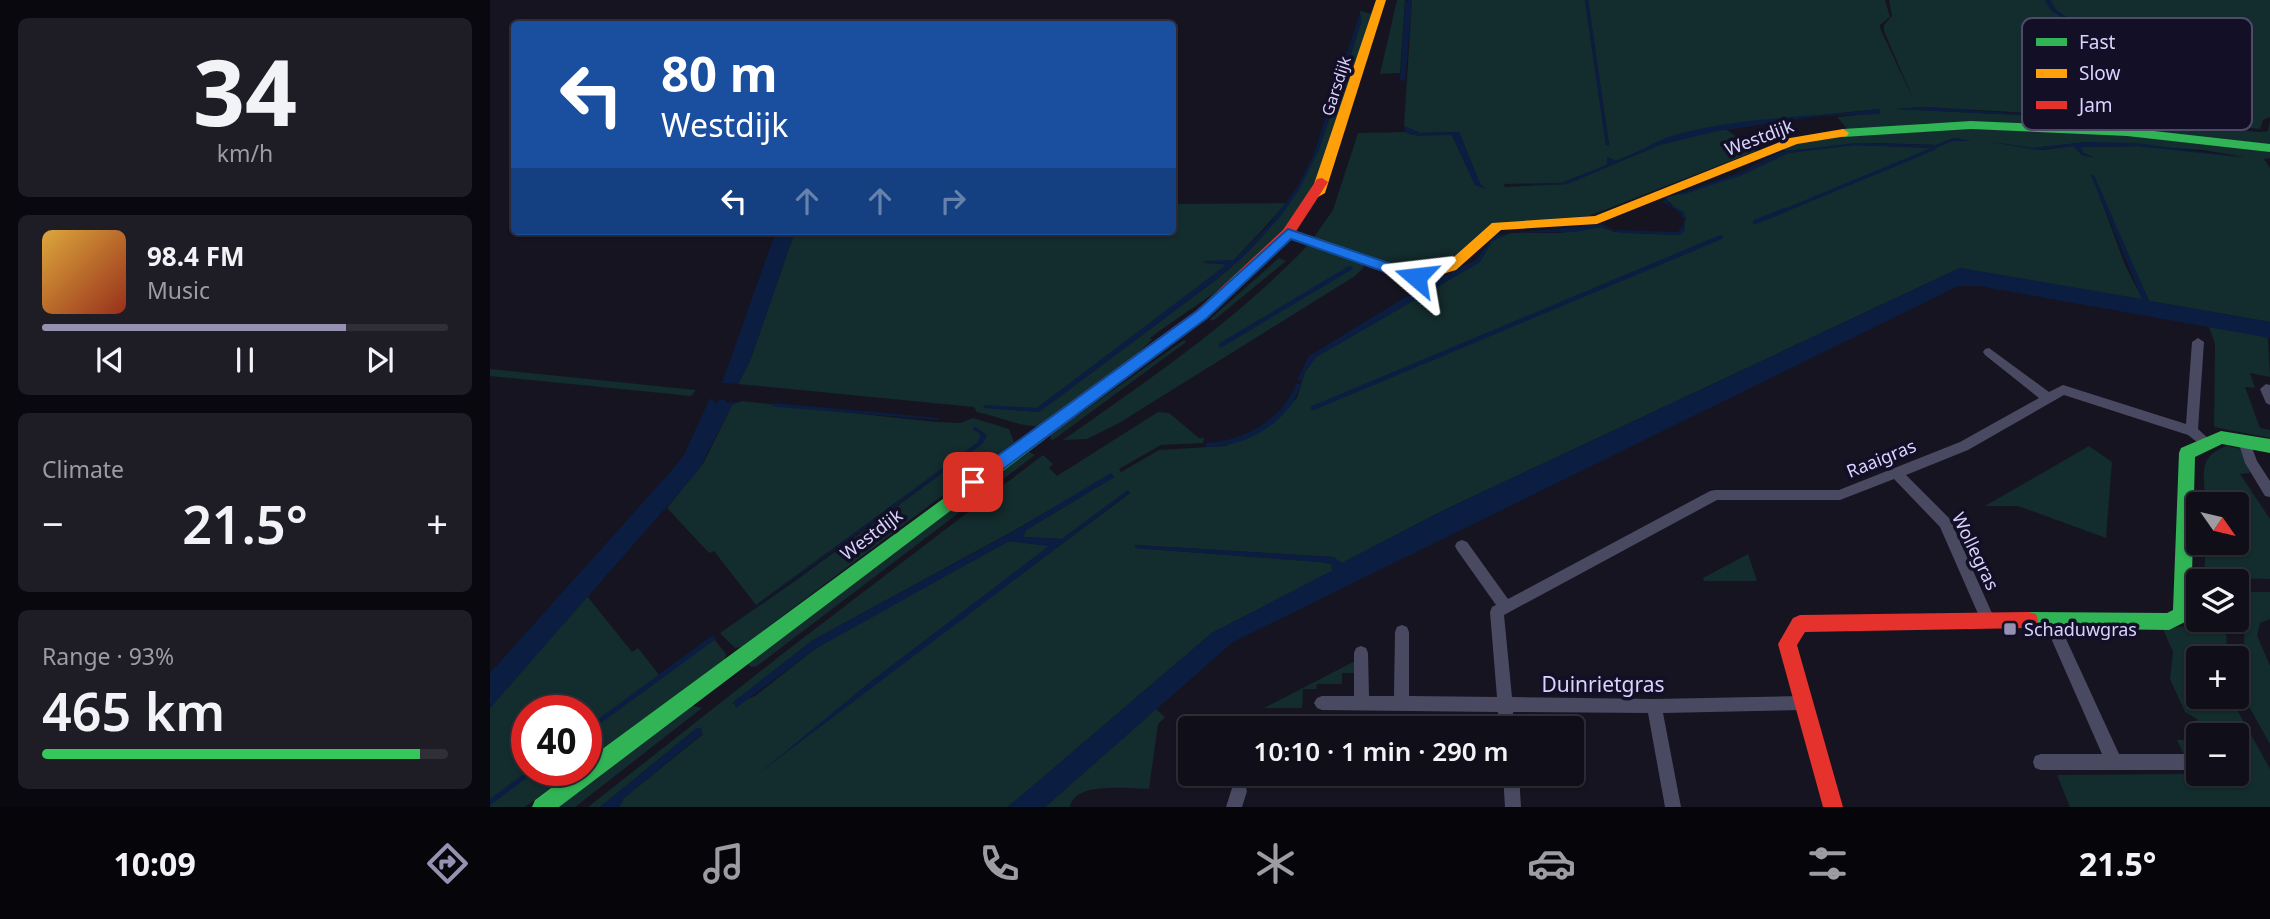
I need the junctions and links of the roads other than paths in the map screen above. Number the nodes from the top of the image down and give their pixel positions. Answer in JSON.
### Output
{"nodes":[{"id":1,"x":1381,"y":0,"type":"edge"},
{"id":2,"x":2022,"y":128,"type":"edge"},
{"id":3,"x":2063,"y":130,"type":"edge"},
{"id":4,"x":2270,"y":148,"type":"edge"},
{"id":5,"x":1291,"y":234,"type":"junction"},
{"id":6,"x":2197,"y":341,"type":"dead end"},
{"id":7,"x":1989,"y":352,"type":"dead end"},
{"id":8,"x":2270,"y":390,"type":"edge"},
{"id":9,"x":2050,"y":398,"type":"junction"},
{"id":10,"x":2270,"y":400,"type":"edge"},
{"id":11,"x":2192,"y":431,"type":"junction"},
{"id":12,"x":2244,"y":440,"type":"junction"},
{"id":13,"x":2206,"y":442,"type":"junction"},
{"id":14,"x":2270,"y":446,"type":"edge"},
{"id":15,"x":1895,"y":472,"type":"junction"},
{"id":16,"x":2270,"y":492,"type":"edge"},
{"id":17,"x":1462,"y":546,"type":"dead end"},
{"id":18,"x":1505,"y":606,"type":"junction"},
{"id":19,"x":1988,"y":620,"type":"junction"},
{"id":20,"x":2050,"y":620,"type":"junction"},
{"id":21,"x":1402,"y":632,"type":"dead end"},
{"id":22,"x":1361,"y":653,"type":"dead end"},
{"id":23,"x":1322,"y":703,"type":"dead end"},
{"id":24,"x":1804,"y":703,"type":"junction"},
{"id":25,"x":1362,"y":704,"type":"junction"},
{"id":26,"x":1401,"y":704,"type":"junction"},
{"id":27,"x":1505,"y":705,"type":"junction"},
{"id":28,"x":1654,"y":706,"type":"junction"},
{"id":29,"x":1506,"y":716,"type":"edge"},
{"id":30,"x":2041,"y":762,"type":"dead end"},
{"id":31,"x":2114,"y":762,"type":"junction"},
{"id":32,"x":2186,"y":762,"type":"dead end"},
{"id":33,"x":1512,"y":786,"type":"edge"},
{"id":34,"x":542,"y":807,"type":"edge"},
{"id":35,"x":1513,"y":807,"type":"edge"},
{"id":36,"x":1673,"y":807,"type":"edge"},
{"id":37,"x":1833,"y":807,"type":"edge"}],
"edges":[{"from":1,"to":5,"type":"street","name":"Garsdijk"},
{"from":2,"to":5,"type":"street","name":"Westdijk"},
{"from":3,"to":4,"type":"street","name":"Westdijk"},
{"from":5,"to":34,"type":"street","name":"Westdijk"},
{"from":6,"to":11,"type":"street"},
{"from":7,"to":9,"type":"street"},
{"from":8,"to":10,"type":"street"},
{"from":9,"to":11,"type":"street","name":"Raaigras"},
{"from":9,"to":15,"type":"street","name":"Raaigras"},
{"from":11,"to":13,"type":"street"},
{"from":12,"to":13,"type":"street"},
{"from":12,"to":14,"type":"street"},
{"from":12,"to":16,"type":"street"},
{"from":13,"to":20,"type":"street"},
{"from":15,"to":18,"type":"street","name":"Raaigras"},
{"from":15,"to":19,"type":"street","name":"Wollegras"},
{"from":17,"to":18,"type":"street"},
{"from":18,"to":27,"type":"street"},
{"from":19,"to":20,"type":"street"},
{"from":19,"to":24,"type":"street"},
{"from":20,"to":31,"type":"street"},
{"from":21,"to":26,"type":"street"},
{"from":22,"to":25,"type":"street"},
{"from":23,"to":25,"type":"street","name":"Duinrietgras"},
{"from":24,"to":28,"type":"street","name":"Duinrietgras"},
{"from":24,"to":37,"type":"street"},
{"from":25,"to":26,"type":"street","name":"Duinrietgras"},
{"from":26,"to":27,"type":"street","name":"Duinrietgras"},
{"from":27,"to":28,"type":"street","name":"Duinrietgras"},
{"from":27,"to":29,"type":"street"},
{"from":28,"to":36,"type":"street"},
{"from":30,"to":31,"type":"street"},
{"from":31,"to":32,"type":"street"},
{"from":33,"to":35,"type":"street"}]}
